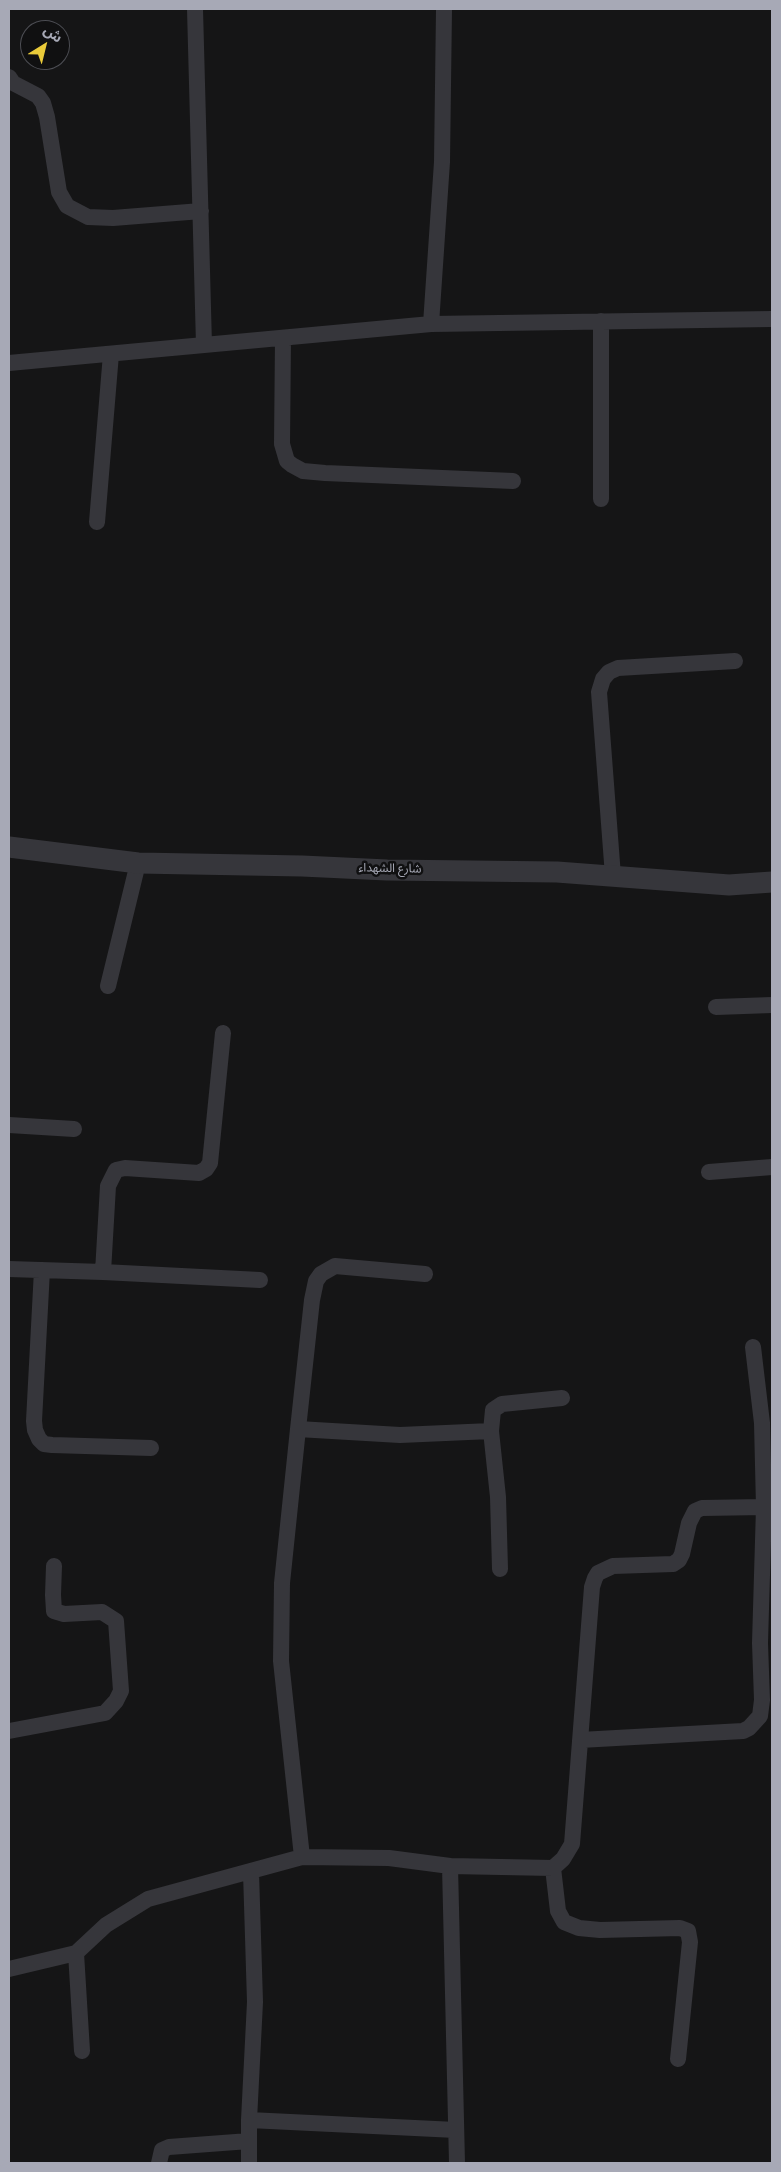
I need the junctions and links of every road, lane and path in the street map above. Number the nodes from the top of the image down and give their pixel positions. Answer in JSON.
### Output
{"nodes":[{"id":1,"x":195,"y":9,"type":"edge"},
{"id":2,"x":444,"y":9,"type":"edge"},
{"id":3,"x":9,"y":77,"type":"edge"},
{"id":4,"x":201,"y":212,"type":"junction"},
{"id":5,"x":772,"y":319,"type":"edge"},
{"id":6,"x":601,"y":321,"type":"junction"},
{"id":7,"x":431,"y":324,"type":"junction"},
{"id":8,"x":283,"y":338,"type":"junction"},
{"id":9,"x":204,"y":345,"type":"junction"},
{"id":10,"x":111,"y":354,"type":"junction"},
{"id":11,"x":9,"y":363,"type":"edge"},
{"id":12,"x":513,"y":481,"type":"dead end"},
{"id":13,"x":601,"y":498,"type":"dead end"},
{"id":14,"x":97,"y":522,"type":"dead end"},
{"id":15,"x":735,"y":661,"type":"dead end"},
{"id":16,"x":9,"y":847,"type":"edge"},
{"id":17,"x":138,"y":863,"type":"junction"},
{"id":18,"x":613,"y":876,"type":"junction"},
{"id":19,"x":772,"y":882,"type":"edge"},
{"id":20,"x":108,"y":986,"type":"dead end"},
{"id":21,"x":772,"y":1005,"type":"edge"},
{"id":22,"x":716,"y":1007,"type":"dead end"},
{"id":23,"x":223,"y":1033,"type":"dead end"},
{"id":24,"x":9,"y":1125,"type":"edge"},
{"id":25,"x":74,"y":1129,"type":"dead end"},
{"id":26,"x":772,"y":1167,"type":"edge"},
{"id":27,"x":709,"y":1172,"type":"dead end"},
{"id":28,"x":9,"y":1269,"type":"edge"},
{"id":29,"x":42,"y":1270,"type":"junction"},
{"id":30,"x":103,"y":1272,"type":"junction"},
{"id":31,"x":426,"y":1274,"type":"dead end"},
{"id":32,"x":260,"y":1280,"type":"dead end"},
{"id":33,"x":753,"y":1347,"type":"dead end"},
{"id":34,"x":562,"y":1398,"type":"dead end"},
{"id":35,"x":767,"y":1423,"type":"edge"},
{"id":36,"x":298,"y":1429,"type":"junction"},
{"id":37,"x":492,"y":1431,"type":"junction"},
{"id":38,"x":151,"y":1448,"type":"dead end"},
{"id":39,"x":764,"y":1507,"type":"junction"},
{"id":40,"x":54,"y":1566,"type":"dead end"},
{"id":41,"x":500,"y":1569,"type":"dead end"},
{"id":42,"x":9,"y":1731,"type":"edge"},
{"id":43,"x":580,"y":1740,"type":"junction"},
{"id":44,"x":302,"y":1856,"type":"junction"},
{"id":45,"x":450,"y":1866,"type":"junction"},
{"id":46,"x":553,"y":1868,"type":"junction"},
{"id":47,"x":251,"y":1872,"type":"junction"},
{"id":48,"x":76,"y":1953,"type":"junction"},
{"id":49,"x":9,"y":1969,"type":"edge"},
{"id":50,"x":82,"y":2051,"type":"dead end"},
{"id":51,"x":678,"y":2059,"type":"dead end"},
{"id":52,"x":249,"y":2120,"type":"junction"},
{"id":53,"x":456,"y":2130,"type":"junction"},
{"id":54,"x":249,"y":2141,"type":"junction"},
{"id":55,"x":159,"y":2163,"type":"edge"},
{"id":56,"x":250,"y":2163,"type":"edge"},
{"id":57,"x":457,"y":2163,"type":"edge"}],
"edges":[{"from":1,"to":4,"type":"street"},
{"from":2,"to":7,"type":"street"},
{"from":3,"to":4,"type":"street"},
{"from":4,"to":9,"type":"street"},
{"from":5,"to":6,"type":"street"},
{"from":6,"to":7,"type":"street"},
{"from":6,"to":13,"type":"street"},
{"from":7,"to":8,"type":"street"},
{"from":8,"to":9,"type":"street"},
{"from":8,"to":12,"type":"street"},
{"from":9,"to":10,"type":"street"},
{"from":10,"to":11,"type":"street"},
{"from":10,"to":14,"type":"street"},
{"from":15,"to":18,"type":"street"},
{"from":16,"to":17,"type":"street","name":"شارع الشهداء"},
{"from":17,"to":18,"type":"street","name":"شارع الشهداء"},
{"from":17,"to":20,"type":"street"},
{"from":18,"to":19,"type":"street","name":"شارع الشهداء"},
{"from":21,"to":22,"type":"street"},
{"from":23,"to":30,"type":"street"},
{"from":24,"to":25,"type":"street"},
{"from":26,"to":27,"type":"street"},
{"from":28,"to":29,"type":"street"},
{"from":29,"to":30,"type":"street"},
{"from":29,"to":38,"type":"street"},
{"from":30,"to":32,"type":"street"},
{"from":31,"to":36,"type":"street"},
{"from":33,"to":35,"type":"street"},
{"from":34,"to":37,"type":"street"},
{"from":35,"to":39,"type":"street"},
{"from":36,"to":37,"type":"street"},
{"from":36,"to":44,"type":"street"},
{"from":37,"to":41,"type":"street"},
{"from":39,"to":43,"type":"street"},
{"from":39,"to":43,"type":"street"},
{"from":40,"to":42,"type":"street"},
{"from":43,"to":46,"type":"street"},
{"from":44,"to":45,"type":"street"},
{"from":44,"to":47,"type":"street"},
{"from":45,"to":46,"type":"street"},
{"from":45,"to":53,"type":"street"},
{"from":46,"to":51,"type":"street"},
{"from":47,"to":48,"type":"street"},
{"from":47,"to":52,"type":"street"},
{"from":48,"to":49,"type":"street"},
{"from":48,"to":50,"type":"street"},
{"from":52,"to":53,"type":"street"},
{"from":52,"to":54,"type":"street"},
{"from":53,"to":57,"type":"street"},
{"from":54,"to":55,"type":"street"},
{"from":54,"to":56,"type":"street"}]}
